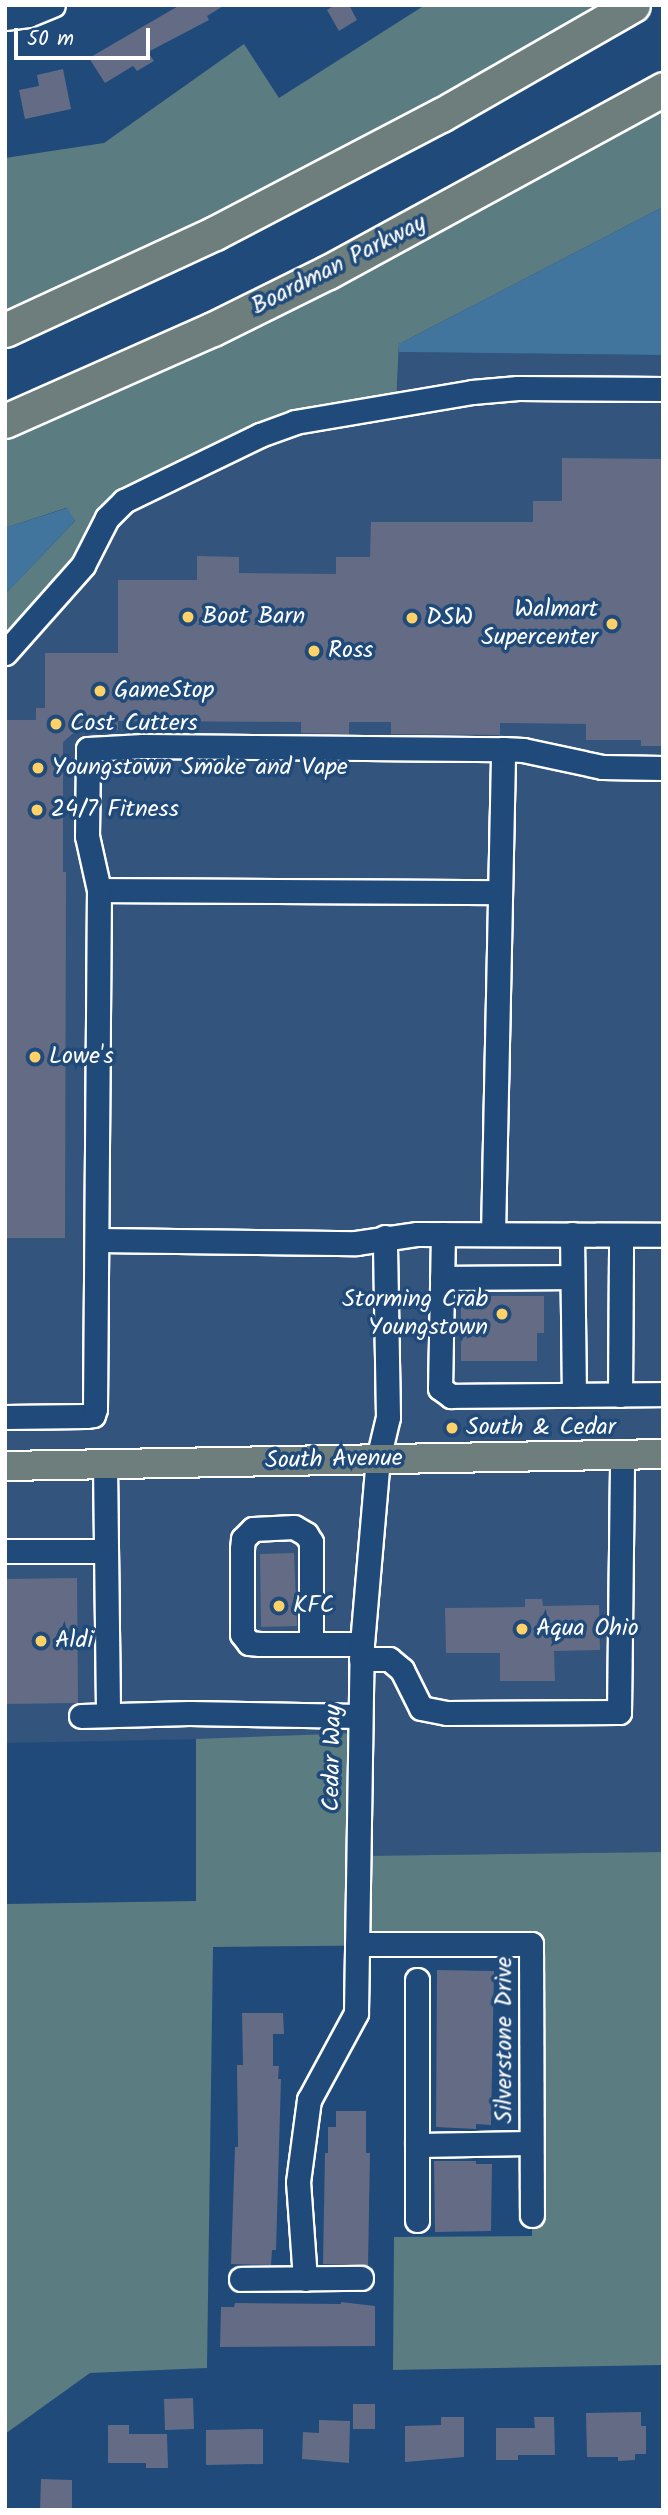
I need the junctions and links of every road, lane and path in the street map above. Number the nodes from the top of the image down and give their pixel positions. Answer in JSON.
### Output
{"nodes":[{"id":1,"x":53,"y":5,"type":"edge"},
{"id":2,"x":633,"y":5,"type":"edge"},
{"id":3,"x":5,"y":18,"type":"edge"},
{"id":4,"x":663,"y":89,"type":"edge"},
{"id":5,"x":5,"y":330,"type":"edge"},
{"id":6,"x":663,"y":389,"type":"edge"},
{"id":7,"x":5,"y":421,"type":"edge"},
{"id":8,"x":5,"y":653,"type":"edge"},
{"id":9,"x":503,"y":749,"type":"junction"},
{"id":10,"x":663,"y":768,"type":"edge"},
{"id":11,"x":99,"y":890,"type":"junction"},
{"id":12,"x":500,"y":892,"type":"junction"},
{"id":13,"x":443,"y":1234,"type":"junction"},
{"id":14,"x":494,"y":1234,"type":"junction"},
{"id":15,"x":572,"y":1234,"type":"junction"},
{"id":16,"x":621,"y":1235,"type":"junction"},
{"id":17,"x":663,"y":1235,"type":"edge"},
{"id":18,"x":386,"y":1237,"type":"junction"},
{"id":19,"x":97,"y":1240,"type":"junction"},
{"id":20,"x":572,"y":1277,"type":"junction"},
{"id":21,"x":442,"y":1278,"type":"junction"},
{"id":22,"x":663,"y":1394,"type":"edge"},
{"id":23,"x":574,"y":1395,"type":"junction"},
{"id":24,"x":620,"y":1395,"type":"junction"},
{"id":25,"x":5,"y":1417,"type":"edge"},
{"id":26,"x":663,"y":1454,"type":"edge"},
{"id":27,"x":622,"y":1455,"type":"junction"},
{"id":28,"x":378,"y":1460,"type":"junction"},
{"id":29,"x":105,"y":1464,"type":"junction"},
{"id":30,"x":5,"y":1466,"type":"edge"},
{"id":31,"x":5,"y":1551,"type":"edge"},
{"id":32,"x":106,"y":1551,"type":"junction"},
{"id":33,"x":311,"y":1644,"type":"junction"},
{"id":34,"x":362,"y":1652,"type":"junction"},
{"id":35,"x":108,"y":1715,"type":"junction"},
{"id":36,"x":81,"y":1716,"type":"dead end"},
{"id":37,"x":360,"y":1716,"type":"junction"},
{"id":38,"x":357,"y":1944,"type":"junction"},
{"id":39,"x":417,"y":1980,"type":"dead end"},
{"id":40,"x":531,"y":2143,"type":"junction"},
{"id":41,"x":417,"y":2145,"type":"junction"},
{"id":42,"x":532,"y":2215,"type":"dead end"},
{"id":43,"x":417,"y":2220,"type":"dead end"},
{"id":44,"x":361,"y":2278,"type":"dead end"},
{"id":45,"x":241,"y":2279,"type":"dead end"},
{"id":46,"x":304,"y":2279,"type":"junction"}],
"edges":[{"from":1,"to":3,"type":"street"},
{"from":2,"to":5,"type":"highway"},
{"from":4,"to":7,"type":"highway","name":"Boardman Parkway"},
{"from":6,"to":8,"type":"street"},
{"from":9,"to":10,"type":"street"},
{"from":9,"to":11,"type":"street"},
{"from":9,"to":12,"type":"street"},
{"from":11,"to":12,"type":"street"},
{"from":11,"to":19,"type":"street"},
{"from":12,"to":14,"type":"street"},
{"from":13,"to":14,"type":"street"},
{"from":13,"to":18,"type":"street"},
{"from":13,"to":21,"type":"street"},
{"from":14,"to":15,"type":"street"},
{"from":15,"to":16,"type":"street"},
{"from":15,"to":20,"type":"street"},
{"from":16,"to":17,"type":"street"},
{"from":16,"to":24,"type":"street"},
{"from":18,"to":19,"type":"street"},
{"from":18,"to":28,"type":"street","name":"Cedar Way"},
{"from":19,"to":25,"type":"street"},
{"from":20,"to":21,"type":"street"},
{"from":20,"to":23,"type":"street"},
{"from":21,"to":23,"type":"street"},
{"from":22,"to":24,"type":"street"},
{"from":23,"to":24,"type":"street"},
{"from":26,"to":27,"type":"main road","name":"South Avenue"},
{"from":27,"to":28,"type":"main road","name":"South Avenue"},
{"from":27,"to":34,"type":"street"},
{"from":28,"to":29,"type":"main road","name":"South Avenue"},
{"from":28,"to":34,"type":"street","name":"Cedar Way"},
{"from":29,"to":30,"type":"main road","name":"South Avenue"},
{"from":29,"to":32,"type":"street"},
{"from":31,"to":32,"type":"street"},
{"from":32,"to":35,"type":"street"},
{"from":33,"to":33,"type":"street"},
{"from":33,"to":34,"type":"street"},
{"from":34,"to":37,"type":"street","name":"Cedar Way"},
{"from":35,"to":36,"type":"street"},
{"from":35,"to":37,"type":"street"},
{"from":37,"to":38,"type":"street","name":"Cedar Way"},
{"from":38,"to":40,"type":"street","name":"Silverstone Drive"},
{"from":38,"to":46,"type":"street","name":"Cedar Way"},
{"from":39,"to":41,"type":"street"},
{"from":40,"to":41,"type":"street","name":"Silverstone Drive"},
{"from":40,"to":42,"type":"street","name":"Silverstone Drive"},
{"from":41,"to":43,"type":"street"},
{"from":44,"to":46,"type":"street"},
{"from":45,"to":46,"type":"street"}]}
